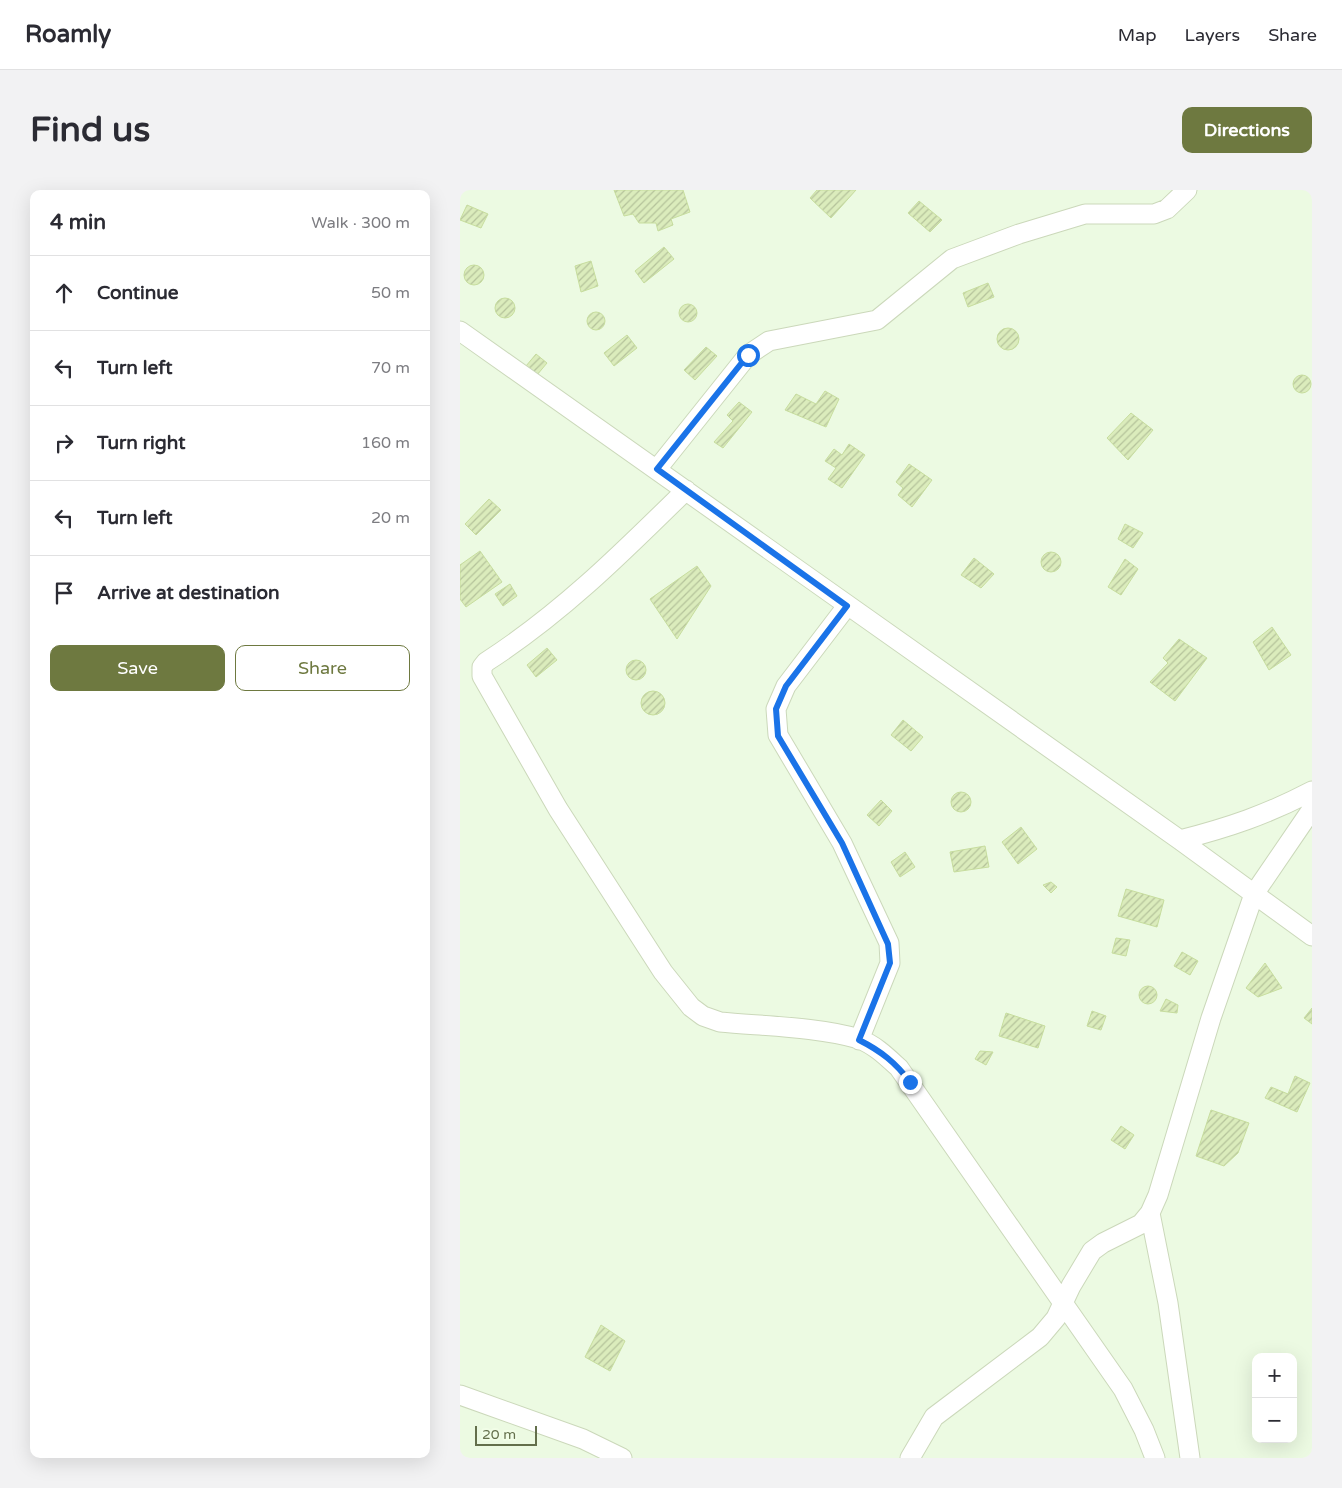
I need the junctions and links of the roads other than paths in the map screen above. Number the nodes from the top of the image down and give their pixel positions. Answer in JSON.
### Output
{"nodes":[{"id":1,"x":1187,"y":190,"type":"edge"},
{"id":2,"x":460,"y":332,"type":"edge"},
{"id":3,"x":657,"y":469,"type":"junction"},
{"id":4,"x":686,"y":490,"type":"junction"},
{"id":5,"x":847,"y":606,"type":"junction"},
{"id":6,"x":1312,"y":791,"type":"edge"},
{"id":7,"x":1312,"y":809,"type":"edge"},
{"id":8,"x":1180,"y":840,"type":"junction"},
{"id":9,"x":1254,"y":894,"type":"junction"},
{"id":10,"x":1312,"y":936,"type":"edge"},
{"id":11,"x":859,"y":1040,"type":"junction"},
{"id":12,"x":1150,"y":1213,"type":"junction"},
{"id":13,"x":1063,"y":1304,"type":"junction"},
{"id":14,"x":460,"y":1395,"type":"edge"},
{"id":15,"x":622,"y":1458,"type":"edge"},
{"id":16,"x":910,"y":1458,"type":"edge"},
{"id":17,"x":1155,"y":1458,"type":"edge"},
{"id":18,"x":1190,"y":1458,"type":"edge"}],
"edges":[{"from":1,"to":3,"type":"street"},
{"from":2,"to":3,"type":"street"},
{"from":3,"to":4,"type":"street"},
{"from":4,"to":5,"type":"street"},
{"from":4,"to":11,"type":"street"},
{"from":5,"to":8,"type":"street"},
{"from":5,"to":11,"type":"street"},
{"from":6,"to":8,"type":"street"},
{"from":7,"to":9,"type":"street"},
{"from":8,"to":9,"type":"street"},
{"from":9,"to":10,"type":"street"},
{"from":9,"to":12,"type":"street"},
{"from":11,"to":13,"type":"street"},
{"from":12,"to":13,"type":"street"},
{"from":12,"to":18,"type":"street"},
{"from":13,"to":16,"type":"street"},
{"from":13,"to":17,"type":"street"},
{"from":14,"to":15,"type":"street"}]}
